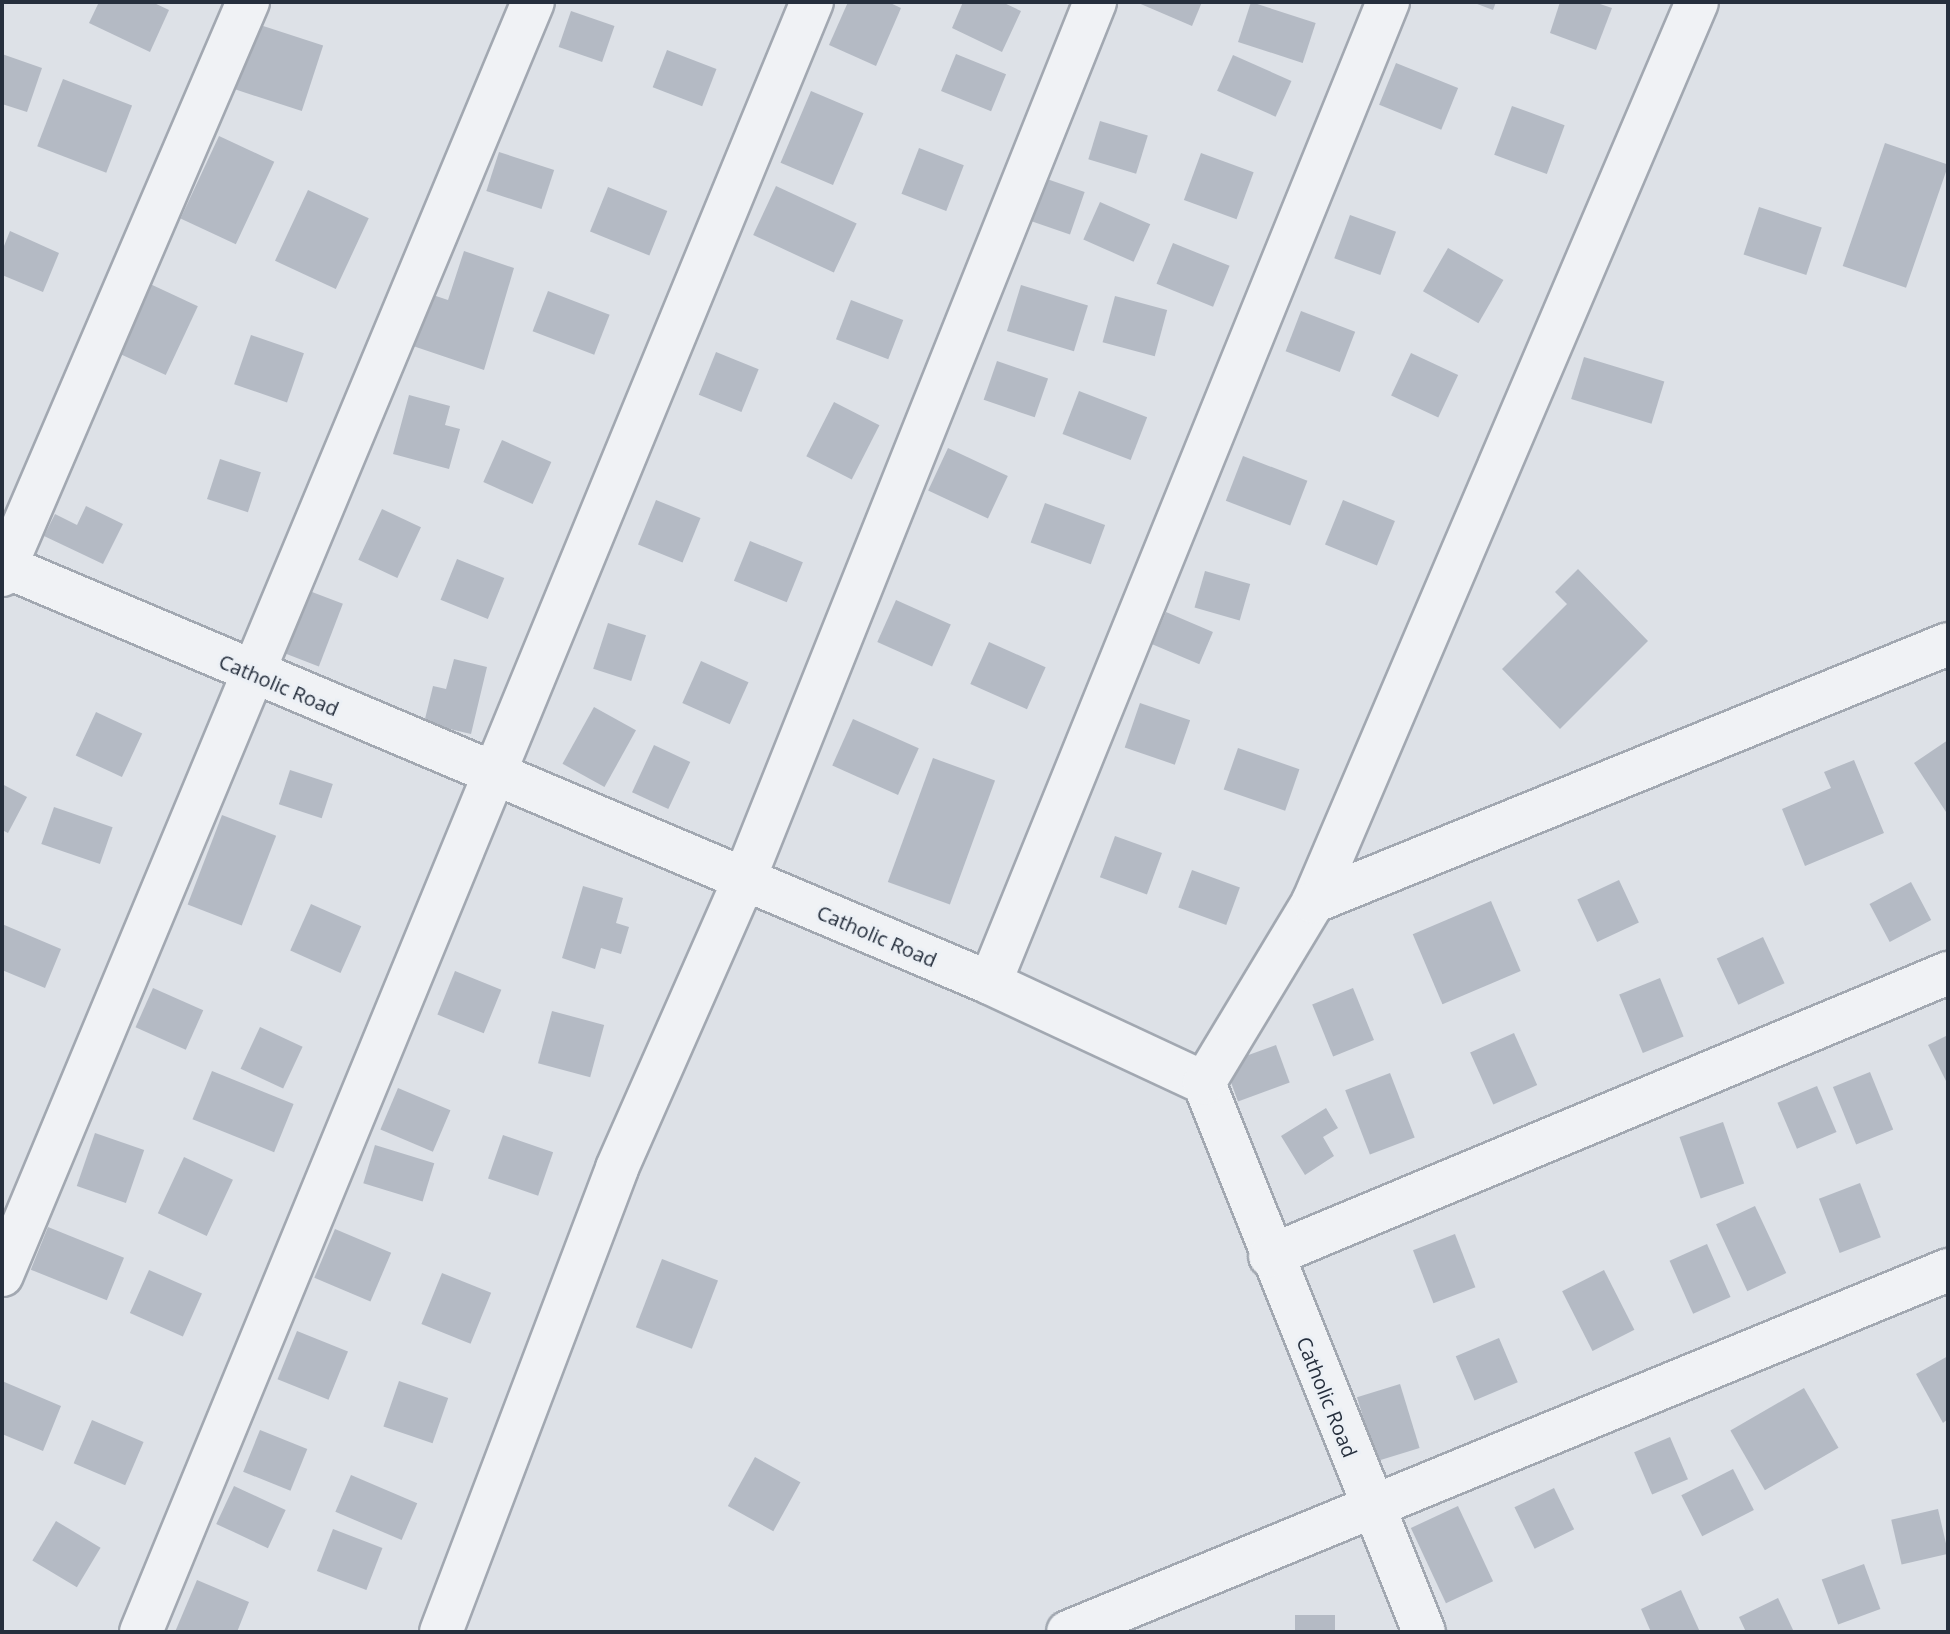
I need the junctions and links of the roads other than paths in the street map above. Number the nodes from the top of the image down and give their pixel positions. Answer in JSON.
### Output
{"nodes":[{"id":1,"x":248,"y":2,"type":"edge"},
{"id":2,"x":533,"y":2,"type":"edge"},
{"id":3,"x":812,"y":2,"type":"edge"},
{"id":4,"x":1095,"y":2,"type":"edge"},
{"id":5,"x":1388,"y":2,"type":"edge"},
{"id":6,"x":1697,"y":2,"type":"edge"},
{"id":7,"x":3,"y":569,"type":"edge"},
{"id":8,"x":1948,"y":644,"type":"edge"},
{"id":9,"x":253,"y":675,"type":"junction"},
{"id":10,"x":492,"y":774,"type":"junction"},
{"id":11,"x":744,"y":880,"type":"junction"},
{"id":12,"x":1313,"y":902,"type":"junction"},
{"id":13,"x":1948,"y":973,"type":"edge"},
{"id":14,"x":990,"y":983,"type":"junction"},
{"id":15,"x":1204,"y":1083,"type":"junction"},
{"id":16,"x":1270,"y":1256,"type":"junction"},
{"id":17,"x":1948,"y":1270,"type":"edge"},
{"id":18,"x":2,"y":1275,"type":"edge"},
{"id":19,"x":1372,"y":1509,"type":"junction"},
{"id":20,"x":141,"y":1632,"type":"edge"},
{"id":21,"x":441,"y":1632,"type":"edge"},
{"id":22,"x":1068,"y":1632,"type":"edge"},
{"id":23,"x":1424,"y":1632,"type":"edge"}],
"edges":[{"from":1,"to":7,"type":"street"},
{"from":2,"to":9,"type":"street"},
{"from":3,"to":10,"type":"street"},
{"from":4,"to":11,"type":"street"},
{"from":5,"to":14,"type":"street"},
{"from":6,"to":12,"type":"street"},
{"from":7,"to":9,"type":"street","name":"Catholic Road"},
{"from":8,"to":12,"type":"street"},
{"from":9,"to":10,"type":"street","name":"Catholic Road"},
{"from":9,"to":18,"type":"street"},
{"from":10,"to":11,"type":"street","name":"Catholic Road"},
{"from":10,"to":20,"type":"street"},
{"from":11,"to":14,"type":"street","name":"Catholic Road"},
{"from":11,"to":21,"type":"street"},
{"from":12,"to":15,"type":"street"},
{"from":13,"to":16,"type":"street"},
{"from":14,"to":15,"type":"street","name":"Catholic Road"},
{"from":15,"to":16,"type":"street","name":"Catholic Road"},
{"from":16,"to":19,"type":"street","name":"Catholic Road"},
{"from":17,"to":19,"type":"street"},
{"from":19,"to":22,"type":"street"},
{"from":19,"to":23,"type":"street","name":"Catholic Road"}]}
